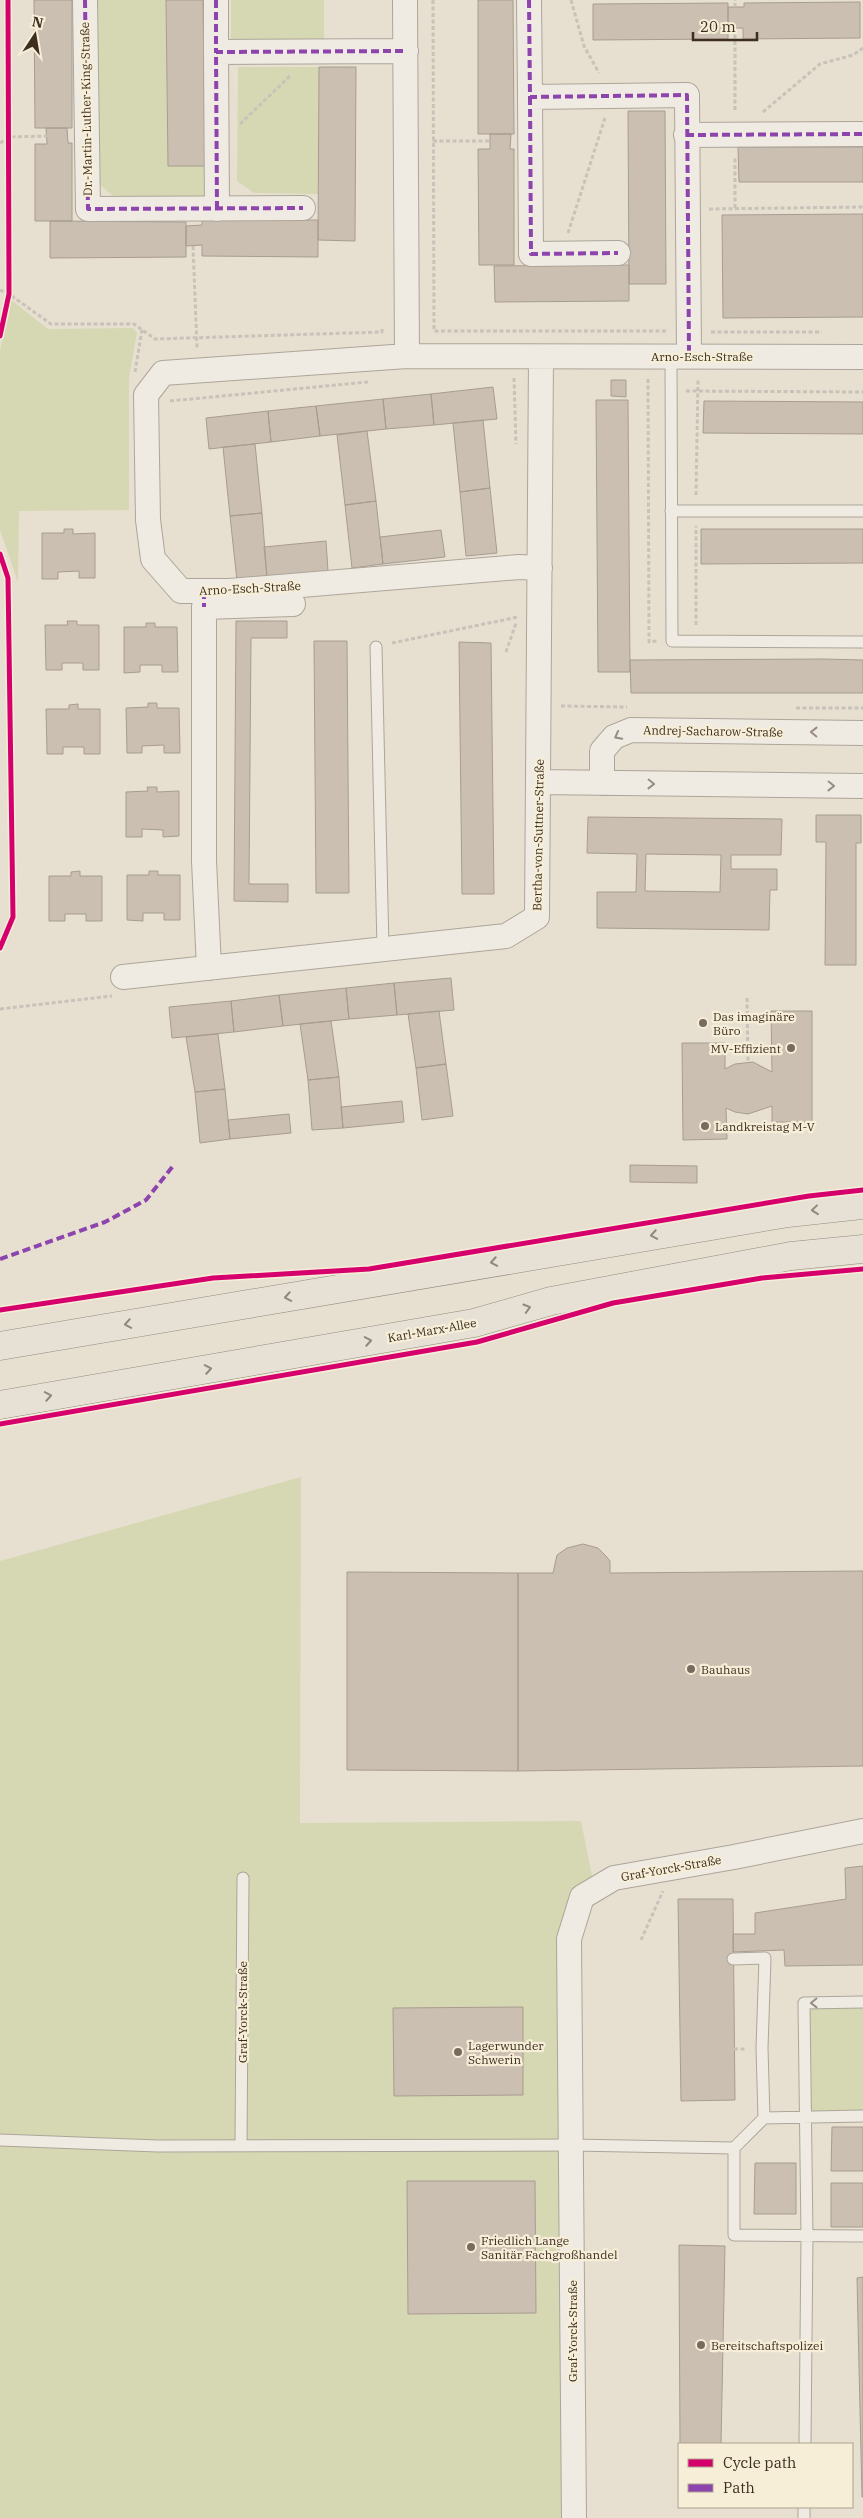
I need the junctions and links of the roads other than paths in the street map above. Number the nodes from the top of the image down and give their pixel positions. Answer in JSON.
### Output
{"nodes":[{"id":1,"x":85,"y":0,"type":"edge"},
{"id":2,"x":216,"y":0,"type":"edge"},
{"id":3,"x":405,"y":0,"type":"edge"},
{"id":4,"x":529,"y":0,"type":"edge"},
{"id":5,"x":406,"y":51,"type":"junction"},
{"id":6,"x":216,"y":52,"type":"junction"},
{"id":7,"x":530,"y":97,"type":"junction"},
{"id":8,"x":863,"y":134,"type":"edge"},
{"id":9,"x":686,"y":136,"type":"junction"},
{"id":10,"x":303,"y":208,"type":"dead end"},
{"id":11,"x":217,"y":209,"type":"junction"},
{"id":12,"x":618,"y":253,"type":"dead end"},
{"id":13,"x":669,"y":355,"type":"junction"},
{"id":14,"x":407,"y":356,"type":"junction"},
{"id":15,"x":863,"y":356,"type":"edge"},
{"id":16,"x":541,"y":357,"type":"junction"},
{"id":17,"x":671,"y":511,"type":"junction"},
{"id":18,"x":863,"y":511,"type":"edge"},
{"id":19,"x":540,"y":568,"type":"junction"},
{"id":20,"x":293,"y":604,"type":"dead end"},
{"id":21,"x":863,"y":642,"type":"edge"},
{"id":22,"x":376,"y":647,"type":"road end"},
{"id":23,"x":863,"y":733,"type":"edge"},
{"id":24,"x":538,"y":782,"type":"junction"},
{"id":25,"x":602,"y":783,"type":"junction"},
{"id":26,"x":863,"y":786,"type":"edge"},
{"id":27,"x":382,"y":948,"type":"junction"},
{"id":28,"x":209,"y":968,"type":"junction"},
{"id":29,"x":120,"y":986,"type":"road end"},
{"id":30,"x":863,"y":1205,"type":"edge"},
{"id":31,"x":863,"y":1248,"type":"edge"},
{"id":32,"x":0,"y":1346,"type":"edge"},
{"id":33,"x":0,"y":1405,"type":"edge"},
{"id":34,"x":863,"y":1831,"type":"edge"},
{"id":35,"x":243,"y":1878,"type":"dead end"},
{"id":36,"x":733,"y":1959,"type":"dead end"},
{"id":37,"x":863,"y":2002,"type":"edge"},
{"id":38,"x":863,"y":2116,"type":"edge"},
{"id":39,"x":806,"y":2117,"type":"junction"},
{"id":40,"x":764,"y":2118,"type":"junction"},
{"id":41,"x":0,"y":2140,"type":"edge"},
{"id":42,"x":572,"y":2144,"type":"junction"},
{"id":43,"x":241,"y":2146,"type":"junction"},
{"id":44,"x":734,"y":2148,"type":"junction"},
{"id":45,"x":807,"y":2236,"type":"junction"},
{"id":46,"x":863,"y":2236,"type":"edge"},
{"id":47,"x":805,"y":2443,"type":"edge"},
{"id":48,"x":574,"y":2518,"type":"edge"}],
"edges":[{"from":1,"to":11,"type":"street","name":"Dr.-Martin-Luther-King-Straße"},
{"from":2,"to":6,"type":"street"},
{"from":3,"to":5,"type":"street"},
{"from":4,"to":7,"type":"street"},
{"from":5,"to":6,"type":"street"},
{"from":5,"to":14,"type":"street"},
{"from":6,"to":11,"type":"street"},
{"from":7,"to":9,"type":"street"},
{"from":7,"to":12,"type":"street"},
{"from":8,"to":9,"type":"street"},
{"from":9,"to":13,"type":"street"},
{"from":10,"to":11,"type":"street","name":"Dr.-Martin-Luther-King-Straße"},
{"from":13,"to":15,"type":"street","name":"Arno-Esch-Straße"},
{"from":13,"to":16,"type":"street","name":"Arno-Esch-Straße"},
{"from":13,"to":17,"type":"lane"},
{"from":14,"to":16,"type":"street","name":"Arno-Esch-Straße"},
{"from":14,"to":19,"type":"street","name":"Arno-Esch-Straße"},
{"from":16,"to":19,"type":"street"},
{"from":17,"to":18,"type":"lane"},
{"from":17,"to":21,"type":"lane"},
{"from":19,"to":24,"type":"street","name":"Bertha-von-Suttner-Straße"},
{"from":20,"to":28,"type":"street"},
{"from":22,"to":27,"type":"lane"},
{"from":23,"to":25,"type":"street","name":"Andrej-Sacharow-Straße","one_way":true},
{"from":24,"to":25,"type":"street"},
{"from":24,"to":27,"type":"street","name":"Bertha-von-Suttner-Straße"},
{"from":25,"to":26,"type":"street","one_way":true},
{"from":27,"to":28,"type":"street","name":"Bertha-von-Suttner-Straße"},
{"from":28,"to":29,"type":"street","name":"Bertha-von-Suttner-Straße"},
{"from":30,"to":32,"type":"main road","one_way":true},
{"from":33,"to":31,"type":"main road","name":"Karl-Marx-Allee","one_way":true},
{"from":34,"to":42,"type":"street","name":"Graf-Yorck-Straße"},
{"from":35,"to":43,"type":"lane","name":"Graf-Yorck-Straße"},
{"from":36,"to":40,"type":"lane"},
{"from":37,"to":39,"type":"lane","one_way":true},
{"from":38,"to":39,"type":"lane"},
{"from":39,"to":40,"type":"lane"},
{"from":39,"to":45,"type":"lane"},
{"from":40,"to":44,"type":"lane"},
{"from":41,"to":43,"type":"lane"},
{"from":42,"to":43,"type":"lane"},
{"from":42,"to":44,"type":"lane"},
{"from":42,"to":48,"type":"street","name":"Graf-Yorck-Straße"},
{"from":44,"to":45,"type":"lane"},
{"from":45,"to":46,"type":"lane"},
{"from":45,"to":47,"type":"lane"}]}
